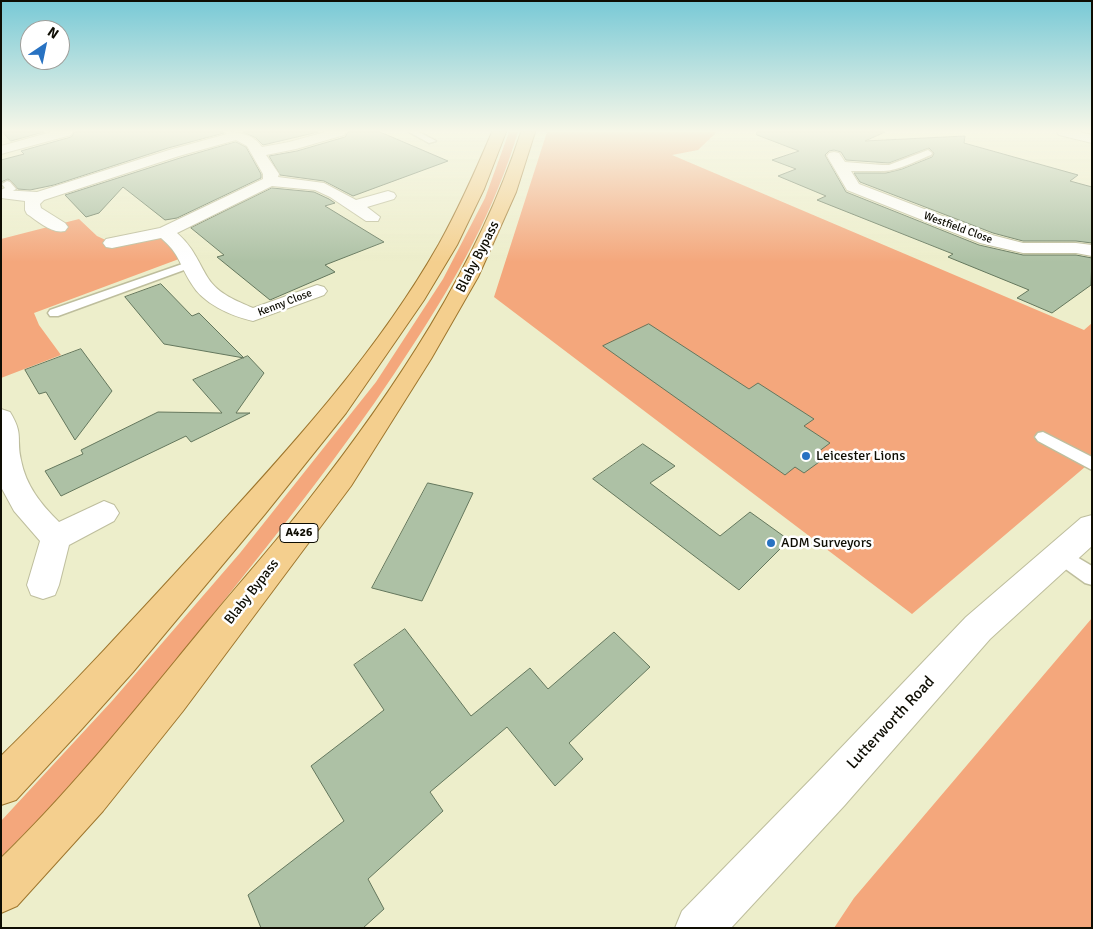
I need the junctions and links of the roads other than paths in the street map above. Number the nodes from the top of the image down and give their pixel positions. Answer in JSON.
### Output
{"nodes":[{"id":1,"x":105,"y":175,"type":"edge"},
{"id":2,"x":271,"y":175,"type":"edge"},
{"id":3,"x":482,"y":175,"type":"edge"},
{"id":4,"x":514,"y":175,"type":"edge"},
{"id":5,"x":846,"y":175,"type":"edge"},
{"id":6,"x":270,"y":182,"type":"junction"},
{"id":7,"x":4,"y":191,"type":"edge"},
{"id":8,"x":388,"y":196,"type":"dead end"},
{"id":9,"x":38,"y":197,"type":"junction"},
{"id":10,"x":355,"y":205,"type":"junction"},
{"id":11,"x":372,"y":217,"type":"dead end"},
{"id":12,"x":59,"y":227,"type":"dead end"},
{"id":13,"x":164,"y":232,"type":"junction"},
{"id":14,"x":112,"y":243,"type":"dead end"},
{"id":15,"x":1092,"y":251,"type":"edge"},
{"id":16,"x":191,"y":264,"type":"junction"},
{"id":17,"x":317,"y":291,"type":"dead end"},
{"id":18,"x":54,"y":313,"type":"dead end"},
{"id":19,"x":253,"y":315,"type":"junction"},
{"id":20,"x":267,"y":333,"type":"dead end"},
{"id":21,"x":1,"y":418,"type":"edge"},
{"id":22,"x":1043,"y":437,"type":"dead end"},
{"id":23,"x":1092,"y":464,"type":"edge"},
{"id":24,"x":104,"y":513,"type":"dead end"},
{"id":25,"x":1092,"y":527,"type":"edge"},
{"id":26,"x":56,"y":538,"type":"junction"},
{"id":27,"x":1060,"y":555,"type":"junction"},
{"id":28,"x":1092,"y":577,"type":"edge"},
{"id":29,"x":43,"y":585,"type":"dead end"},
{"id":30,"x":1,"y":785,"type":"edge"},
{"id":31,"x":1,"y":890,"type":"edge"},
{"id":32,"x":699,"y":928,"type":"edge"}],
"edges":[{"from":1,"to":9,"type":"street"},
{"from":2,"to":6,"type":"street"},
{"from":3,"to":30,"type":"main road"},
{"from":4,"to":31,"type":"main road","name":"Blaby Bypass","number":"A426"},
{"from":5,"to":15,"type":"street","name":"Westfield Close"},
{"from":6,"to":10,"type":"street"},
{"from":6,"to":13,"type":"street"},
{"from":7,"to":9,"type":"street"},
{"from":8,"to":10,"type":"street"},
{"from":9,"to":12,"type":"street"},
{"from":10,"to":11,"type":"street"},
{"from":13,"to":14,"type":"street"},
{"from":13,"to":16,"type":"street","name":"Kenny Close"},
{"from":16,"to":18,"type":"lane"},
{"from":16,"to":19,"type":"street","name":"Kenny Close"},
{"from":17,"to":19,"type":"street","name":"Kenny Close"},
{"from":19,"to":20,"type":"street","name":"Kenny Close"},
{"from":21,"to":26,"type":"street"},
{"from":22,"to":23,"type":"lane"},
{"from":24,"to":26,"type":"street"},
{"from":25,"to":27,"type":"street","name":"Lutterworth Road"},
{"from":26,"to":29,"type":"street"},
{"from":27,"to":28,"type":"lane"},
{"from":27,"to":32,"type":"street","name":"Lutterworth Road"}]}
